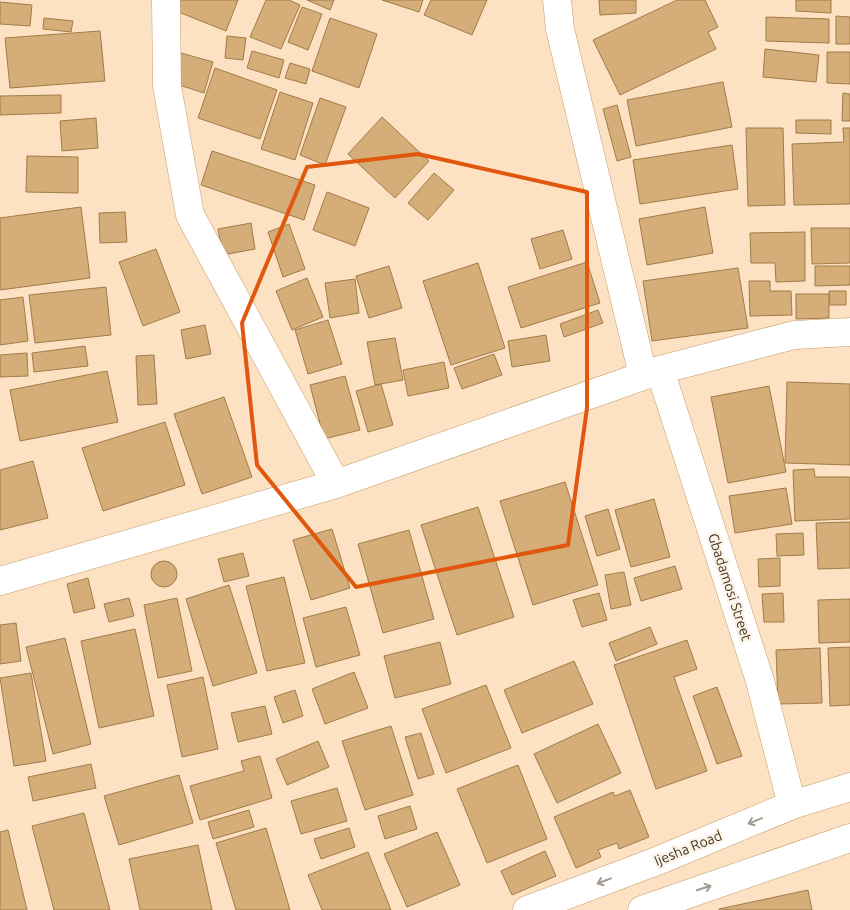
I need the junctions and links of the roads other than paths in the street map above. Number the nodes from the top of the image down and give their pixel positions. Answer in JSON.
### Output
{"nodes":[{"id":1,"x":166,"y":0,"type":"edge"},
{"id":2,"x":557,"y":0,"type":"edge"},
{"id":3,"x":850,"y":332,"type":"edge"},
{"id":4,"x":651,"y":372,"type":"junction"},
{"id":5,"x":336,"y":484,"type":"junction"},
{"id":6,"x":0,"y":581,"type":"edge"},
{"id":7,"x":850,"y":787,"type":"edge"},
{"id":8,"x":792,"y":805,"type":"junction"},
{"id":9,"x":850,"y":838,"type":"edge"},
{"id":10,"x":673,"y":904,"type":"edge"},
{"id":11,"x":527,"y":910,"type":"edge"},
{"id":12,"x":642,"y":910,"type":"edge"}],
"edges":[{"from":1,"to":5,"type":"street"},
{"from":2,"to":4,"type":"street","name":"Gbadamosi Street"},
{"from":3,"to":4,"type":"street"},
{"from":4,"to":5,"type":"street"},
{"from":4,"to":8,"type":"street","name":"Gbadamosi Street"},
{"from":5,"to":6,"type":"street"},
{"from":7,"to":8,"type":"street","name":"Ijesha Road"},
{"from":8,"to":11,"type":"street","name":"Ijesha Road","one_way":true},
{"from":10,"to":9,"type":"street","one_way":true},
{"from":10,"to":12,"type":"street"}]}
